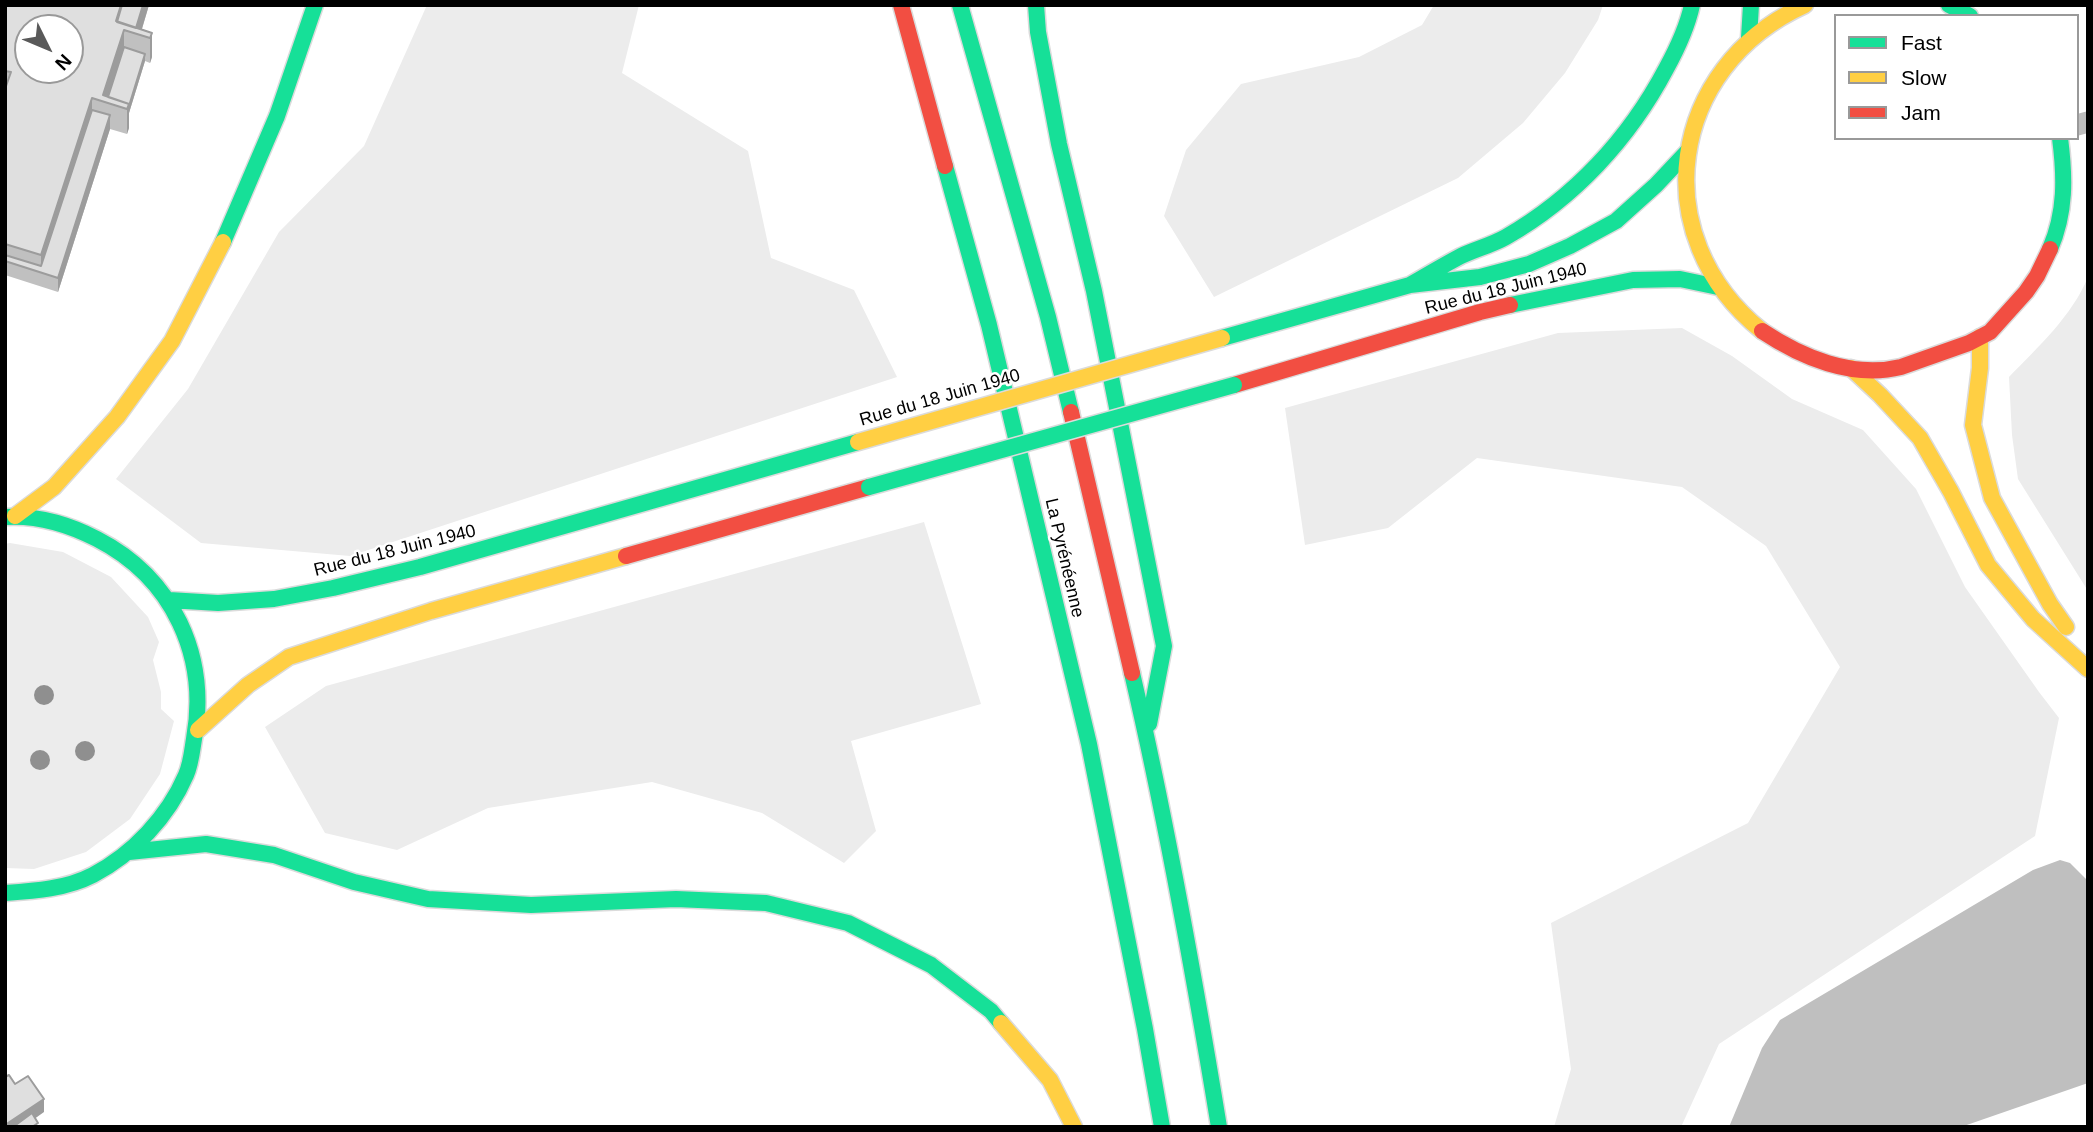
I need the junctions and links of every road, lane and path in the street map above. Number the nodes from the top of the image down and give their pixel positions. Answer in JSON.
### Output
{"nodes":[{"id":1,"x":315,"y":5,"type":"edge"},
{"id":2,"x":901,"y":5,"type":"edge"},
{"id":3,"x":960,"y":5,"type":"edge"},
{"id":4,"x":1036,"y":5,"type":"edge"},
{"id":5,"x":1692,"y":5,"type":"edge"},
{"id":6,"x":1751,"y":5,"type":"edge"},
{"id":7,"x":1805,"y":5,"type":"edge"},
{"id":8,"x":1949,"y":5,"type":"edge"},
{"id":9,"x":1966,"y":14,"type":"edge"},
{"id":10,"x":1749,"y":38,"type":"junction"},
{"id":11,"x":2060,"y":140,"type":"edge"},
{"id":12,"x":1688,"y":151,"type":"junction"},
{"id":13,"x":1410,"y":285,"type":"junction"},
{"id":14,"x":1718,"y":287,"type":"junction"},
{"id":15,"x":1980,"y":337,"type":"junction"},
{"id":16,"x":1851,"y":368,"type":"junction"},
{"id":17,"x":10,"y":516,"type":"edge"},
{"id":18,"x":169,"y":600,"type":"junction"},
{"id":19,"x":2088,"y":659,"type":"edge"},
{"id":20,"x":2088,"y":668,"type":"edge"},
{"id":21,"x":198,"y":730,"type":"junction"},
{"id":22,"x":1147,"y":736,"type":"junction"},
{"id":23,"x":129,"y":852,"type":"junction"},
{"id":24,"x":5,"y":893,"type":"edge"},
{"id":25,"x":1074,"y":1127,"type":"edge"},
{"id":26,"x":1162,"y":1127,"type":"edge"},
{"id":27,"x":1219,"y":1127,"type":"edge"}],
"edges":[{"from":1,"to":17,"type":"main road"},
{"from":2,"to":26,"type":"main road","name":"La Pyrénéenne"},
{"from":3,"to":22,"type":"main road"},
{"from":4,"to":22,"type":"main road"},
{"from":5,"to":13,"type":"main road"},
{"from":6,"to":10,"type":"main road"},
{"from":7,"to":10,"type":"main road"},
{"from":8,"to":9,"type":"main road"},
{"from":10,"to":12,"type":"main road"},
{"from":11,"to":15,"type":"main road"},
{"from":12,"to":13,"type":"main road","name":"Rue du 18 Juin 1940"},
{"from":12,"to":14,"type":"main road"},
{"from":13,"to":18,"type":"main road","name":"Rue du 18 Juin 1940","bridge":true},
{"from":14,"to":16,"type":"main road"},
{"from":14,"to":21,"type":"main road","name":"Rue du 18 Juin 1940","bridge":true},
{"from":15,"to":16,"type":"main road"},
{"from":15,"to":19,"type":"main road"},
{"from":16,"to":20,"type":"main road"},
{"from":17,"to":18,"type":"main road"},
{"from":18,"to":21,"type":"main road"},
{"from":21,"to":23,"type":"main road"},
{"from":22,"to":27,"type":"main road"},
{"from":23,"to":24,"type":"main road"},
{"from":23,"to":25,"type":"main road"}]}
